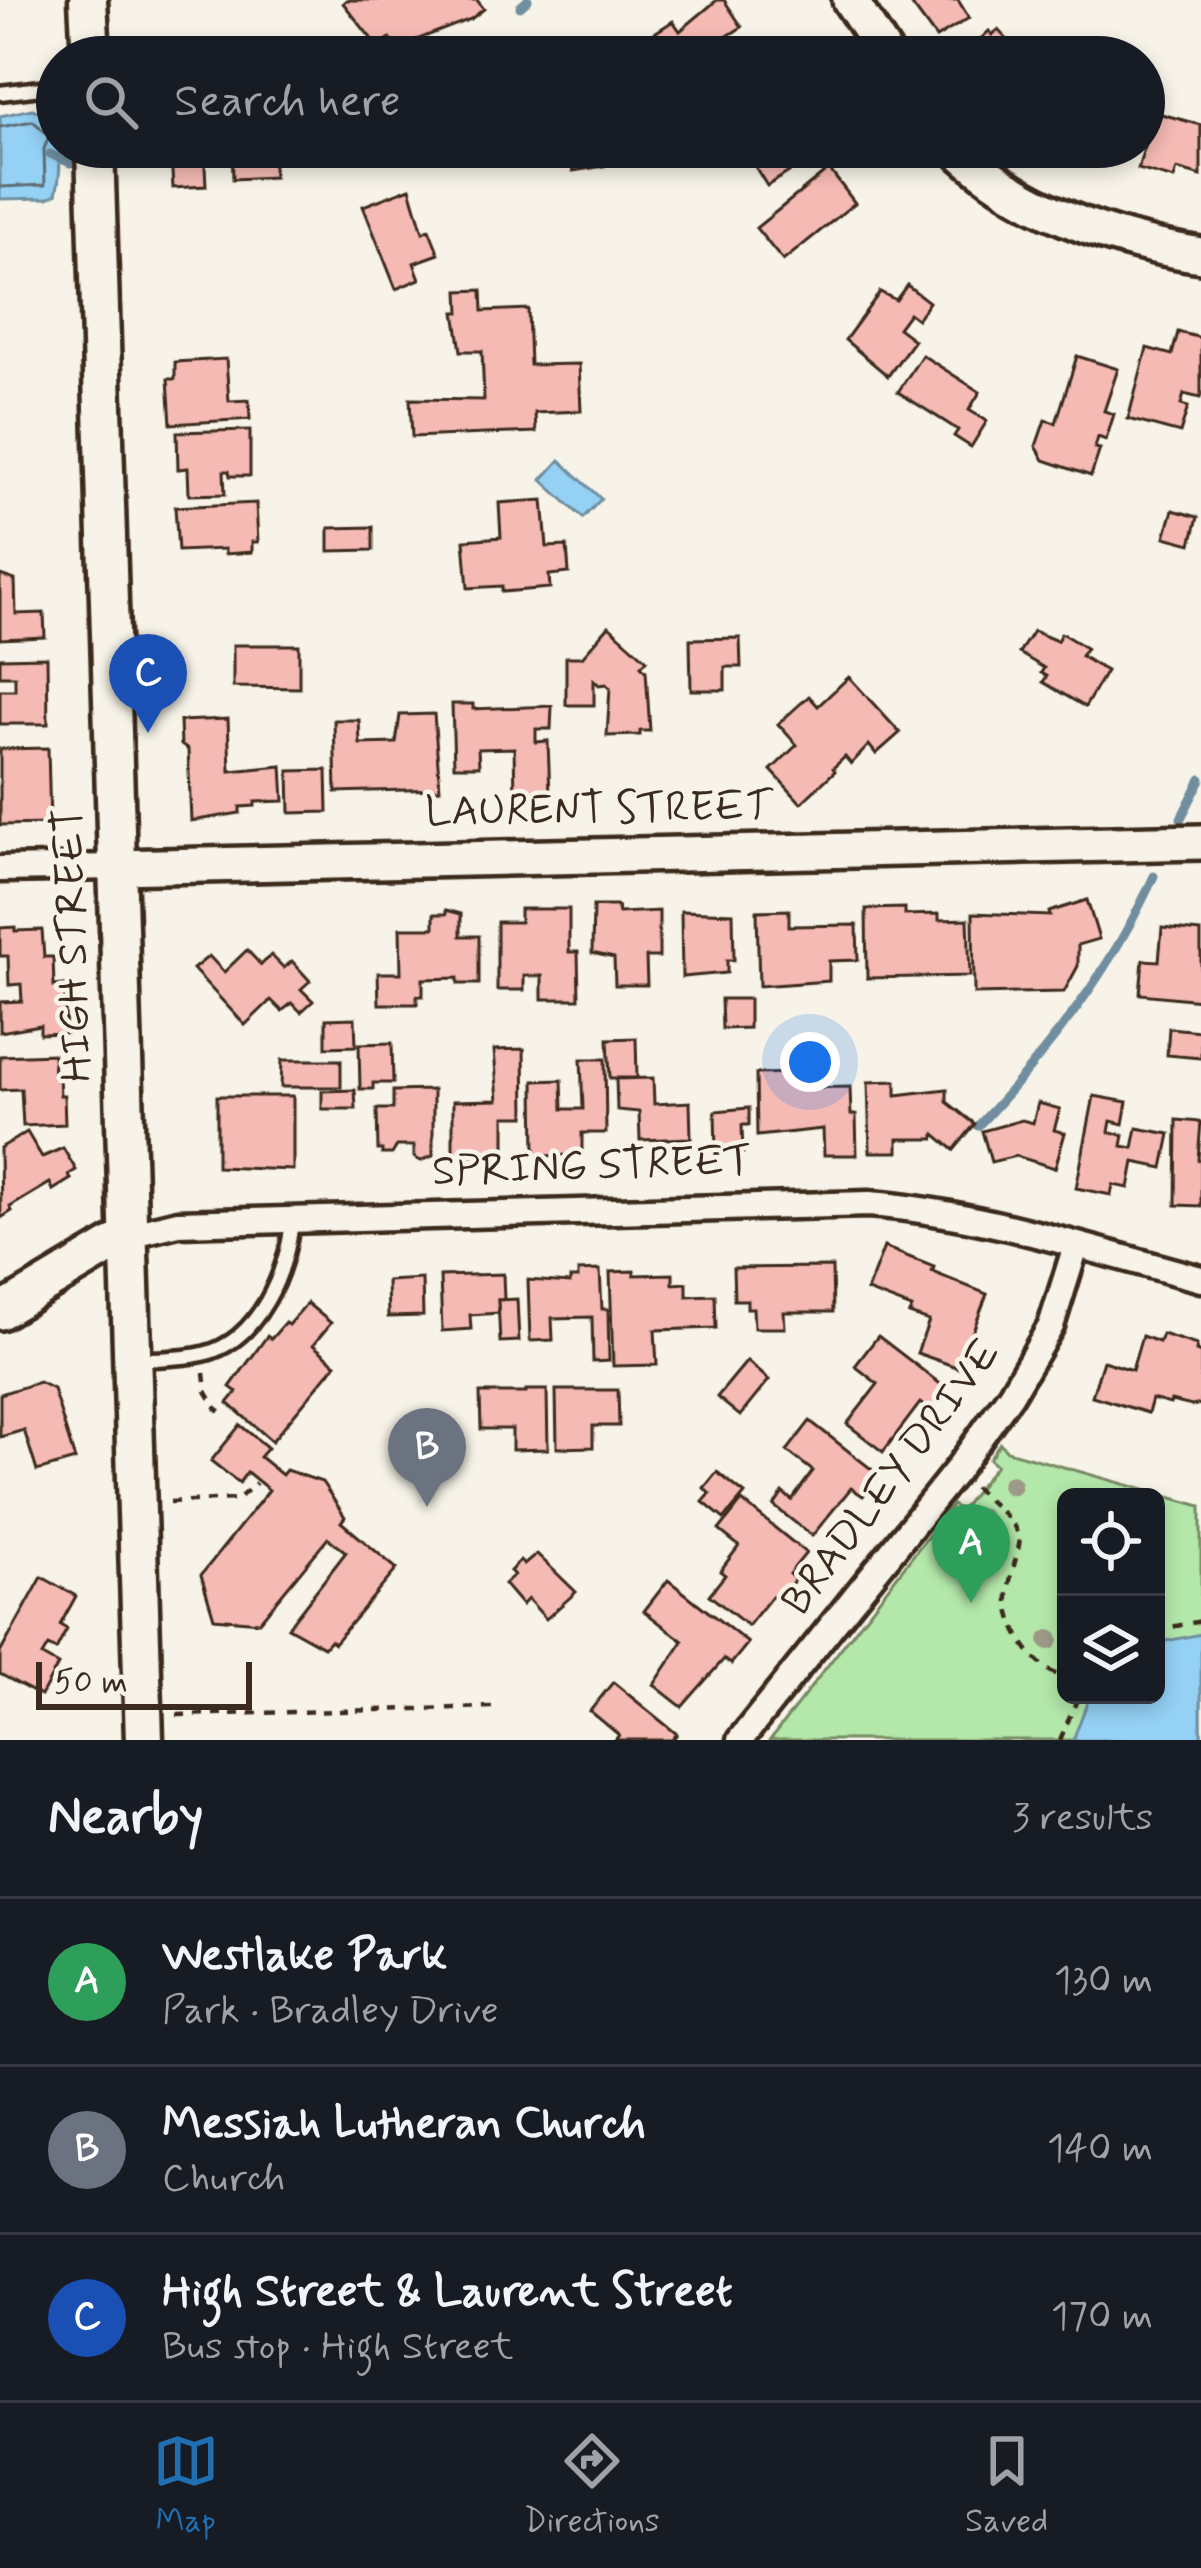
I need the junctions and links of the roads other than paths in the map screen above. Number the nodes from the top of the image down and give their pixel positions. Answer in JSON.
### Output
{"nodes":[{"id":1,"x":88,"y":0,"type":"edge"},
{"id":2,"x":850,"y":0,"type":"edge"},
{"id":3,"x":90,"y":36,"type":"edge"},
{"id":4,"x":873,"y":36,"type":"edge"},
{"id":5,"x":36,"y":89,"type":"edge"},
{"id":6,"x":0,"y":93,"type":"edge"},
{"id":7,"x":95,"y":168,"type":"edge"},
{"id":8,"x":977,"y":168,"type":"edge"},
{"id":9,"x":1201,"y":255,"type":"edge"},
{"id":10,"x":1201,"y":842,"type":"edge"},
{"id":11,"x":116,"y":866,"type":"junction"},
{"id":12,"x":0,"y":869,"type":"edge"},
{"id":13,"x":292,"y":1219,"type":"junction"},
{"id":14,"x":129,"y":1235,"type":"junction"},
{"id":15,"x":1076,"y":1246,"type":"junction"},
{"id":16,"x":1201,"y":1279,"type":"edge"},
{"id":17,"x":0,"y":1312,"type":"edge"},
{"id":18,"x":132,"y":1360,"type":"junction"},
{"id":19,"x":144,"y":1740,"type":"edge"},
{"id":20,"x":740,"y":1740,"type":"edge"}],
"edges":[{"from":1,"to":3,"type":"main road"},
{"from":2,"to":4,"type":"street"},
{"from":5,"to":6,"type":"lane"},
{"from":7,"to":11,"type":"main road","name":"HIGH STREET"},
{"from":8,"to":9,"type":"street"},
{"from":10,"to":11,"type":"street","name":"LAURENT STREET"},
{"from":11,"to":12,"type":"street","name":"LAURENT STREET"},
{"from":11,"to":14,"type":"main road","name":"HIGH STREET"},
{"from":13,"to":14,"type":"street","name":"SPRING STREET"},
{"from":13,"to":15,"type":"street","name":"SPRING STREET"},
{"from":13,"to":18,"type":"lane"},
{"from":14,"to":17,"type":"street","name":"SPRING STREET"},
{"from":14,"to":18,"type":"main road","name":"HIGH STREET"},
{"from":15,"to":16,"type":"street","name":"SPRING STREET"},
{"from":15,"to":20,"type":"street","name":"BRADLEY DRIVE"},
{"from":18,"to":19,"type":"main road","name":"HIGH STREET"}]}
